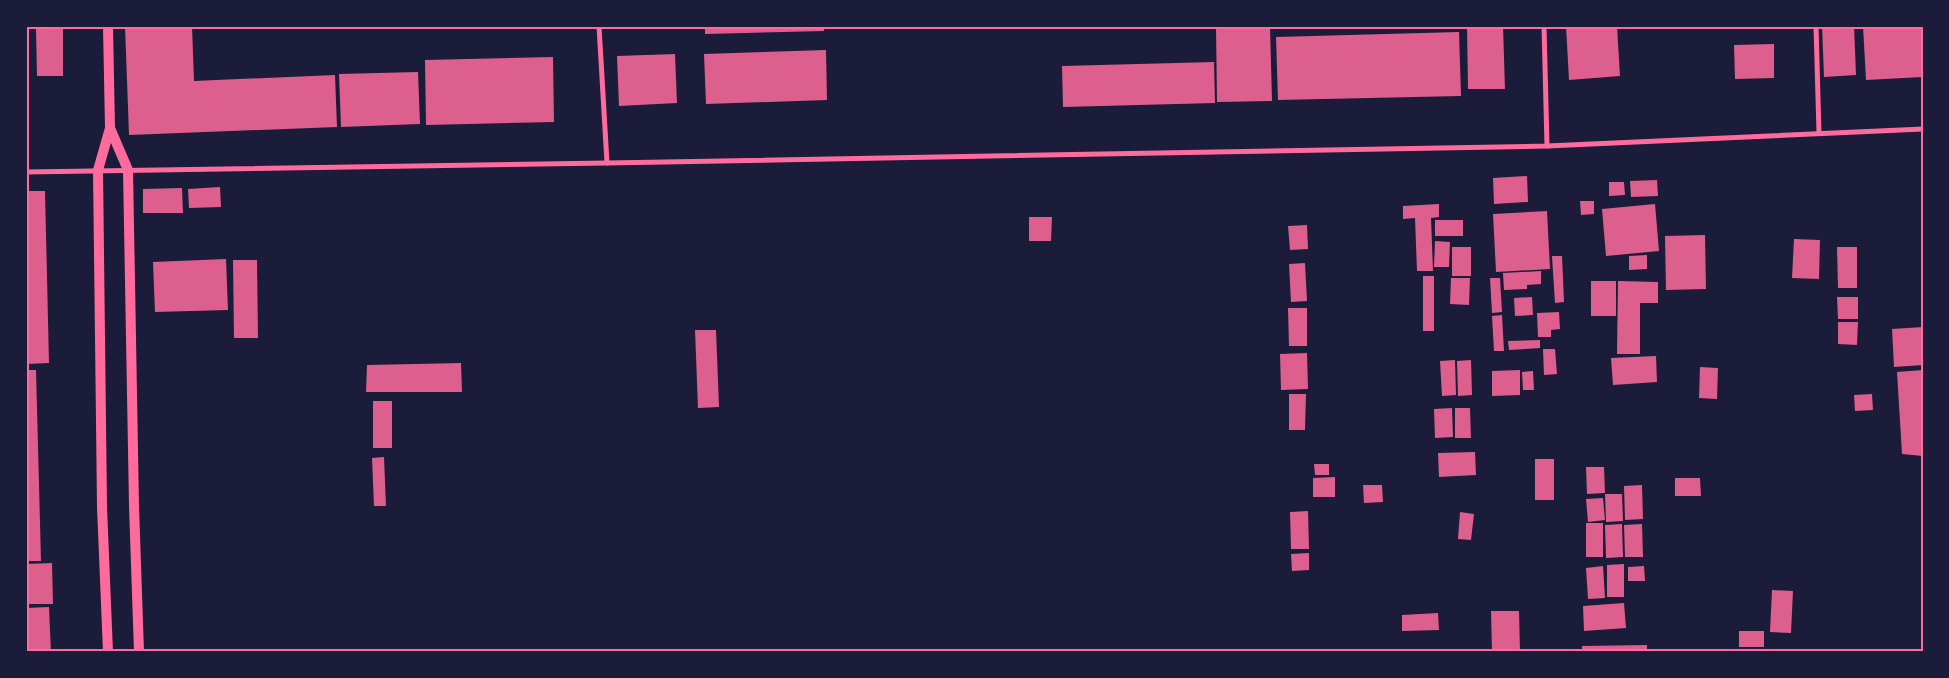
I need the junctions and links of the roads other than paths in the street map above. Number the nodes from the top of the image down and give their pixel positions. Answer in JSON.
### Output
{"nodes":[{"id":1,"x":108,"y":26,"type":"edge"},
{"id":2,"x":599,"y":26,"type":"edge"},
{"id":3,"x":1544,"y":26,"type":"edge"},
{"id":4,"x":1816,"y":26,"type":"edge"},
{"id":5,"x":110,"y":128,"type":"junction"},
{"id":6,"x":1923,"y":129,"type":"edge"},
{"id":7,"x":1819,"y":133,"type":"junction"},
{"id":8,"x":1547,"y":146,"type":"junction"},
{"id":9,"x":606,"y":163,"type":"junction"},
{"id":10,"x":98,"y":170,"type":"junction"},
{"id":11,"x":128,"y":170,"type":"junction"},
{"id":12,"x":26,"y":172,"type":"edge"},
{"id":13,"x":108,"y":652,"type":"edge"},
{"id":14,"x":138,"y":652,"type":"edge"}],
"edges":[{"from":1,"to":5,"type":"main road"},
{"from":2,"to":9,"type":"street"},
{"from":3,"to":8,"type":"street"},
{"from":4,"to":7,"type":"street"},
{"from":5,"to":10,"type":"main road"},
{"from":5,"to":11,"type":"main road"},
{"from":6,"to":7,"type":"street"},
{"from":7,"to":8,"type":"street"},
{"from":8,"to":9,"type":"street"},
{"from":9,"to":11,"type":"street"},
{"from":10,"to":11,"type":"street"},
{"from":10,"to":12,"type":"street"},
{"from":10,"to":13,"type":"main road"},
{"from":11,"to":14,"type":"main road"}]}
